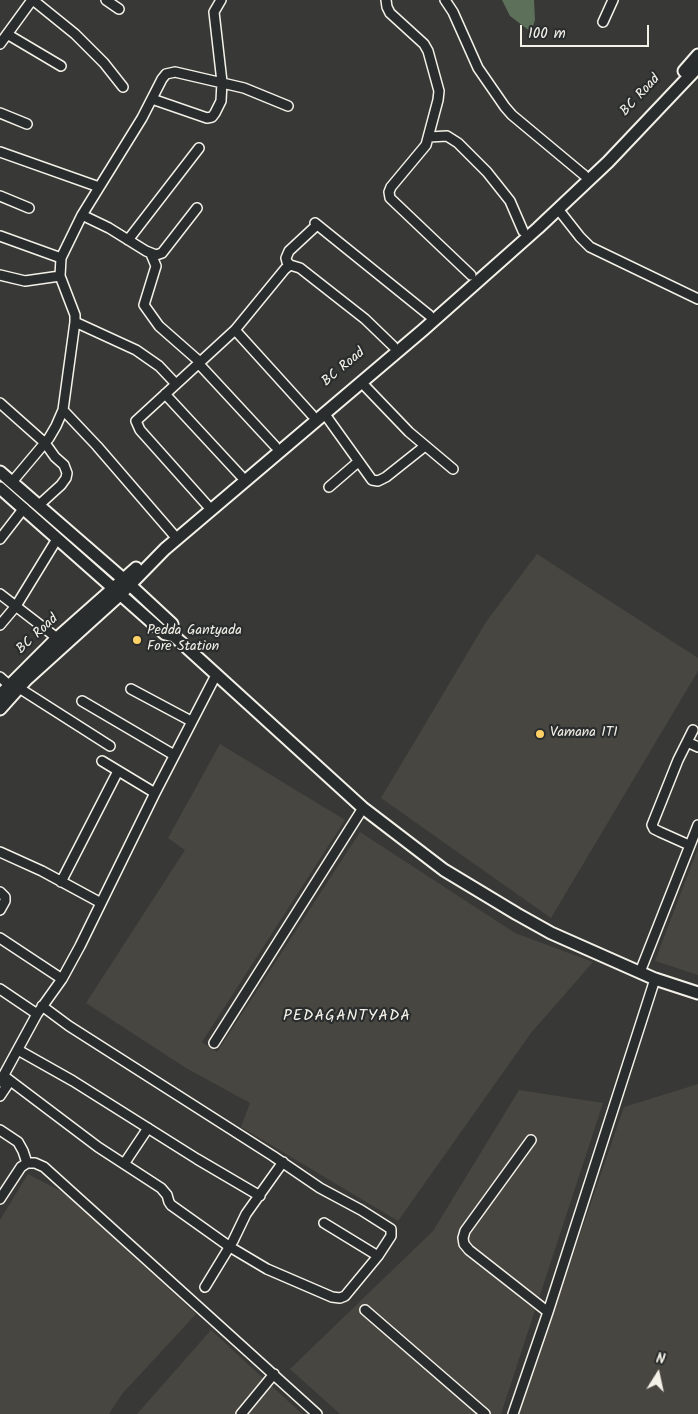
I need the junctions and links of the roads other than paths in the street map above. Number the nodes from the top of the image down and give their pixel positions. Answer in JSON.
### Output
{"nodes":[{"id":1,"x":33,"y":0,"type":"edge"},
{"id":2,"x":106,"y":0,"type":"edge"},
{"id":3,"x":221,"y":0,"type":"edge"},
{"id":4,"x":386,"y":0,"type":"edge"},
{"id":5,"x":445,"y":0,"type":"edge"},
{"id":6,"x":613,"y":0,"type":"edge"},
{"id":7,"x":119,"y":9,"type":"dead end"},
{"id":8,"x":603,"y":22,"type":"dead end"},
{"id":9,"x":8,"y":34,"type":"junction"},
{"id":10,"x":0,"y":44,"type":"edge"},
{"id":11,"x":698,"y":55,"type":"edge"},
{"id":12,"x":61,"y":66,"type":"dead end"},
{"id":13,"x":698,"y":67,"type":"edge"},
{"id":14,"x":222,"y":82,"type":"junction"},
{"id":15,"x":123,"y":87,"type":"dead end"},
{"id":16,"x":152,"y":99,"type":"junction"},
{"id":17,"x":288,"y":106,"type":"dead end"},
{"id":18,"x":0,"y":113,"type":"edge"},
{"id":19,"x":27,"y":124,"type":"dead end"},
{"id":20,"x":429,"y":137,"type":"junction"},
{"id":21,"x":199,"y":148,"type":"dead end"},
{"id":22,"x":0,"y":152,"type":"edge"},
{"id":23,"x":586,"y":177,"type":"junction"},
{"id":24,"x":99,"y":188,"type":"junction"},
{"id":25,"x":0,"y":196,"type":"edge"},
{"id":26,"x":29,"y":208,"type":"dead end"},
{"id":27,"x":197,"y":208,"type":"dead end"},
{"id":28,"x":558,"y":209,"type":"junction"},
{"id":29,"x":82,"y":215,"type":"junction"},
{"id":30,"x":523,"y":231,"type":"junction"},
{"id":31,"x":0,"y":236,"type":"edge"},
{"id":32,"x":128,"y":240,"type":"junction"},
{"id":33,"x":152,"y":254,"type":"junction"},
{"id":34,"x":61,"y":258,"type":"junction"},
{"id":35,"x":290,"y":265,"type":"junction"},
{"id":36,"x":0,"y":275,"type":"edge"},
{"id":37,"x":60,"y":276,"type":"junction"},
{"id":38,"x":474,"y":278,"type":"junction"},
{"id":39,"x":698,"y":299,"type":"edge"},
{"id":40,"x":428,"y":316,"type":"junction"},
{"id":41,"x":76,"y":322,"type":"junction"},
{"id":42,"x":235,"y":330,"type":"junction"},
{"id":43,"x":391,"y":351,"type":"junction"},
{"id":44,"x":199,"y":364,"type":"junction"},
{"id":45,"x":361,"y":382,"type":"junction"},
{"id":46,"x":176,"y":384,"type":"junction"},
{"id":47,"x":165,"y":394,"type":"junction"},
{"id":48,"x":0,"y":403,"type":"edge"},
{"id":49,"x":63,"y":410,"type":"junction"},
{"id":50,"x":324,"y":413,"type":"junction"},
{"id":51,"x":312,"y":415,"type":"junction"},
{"id":52,"x":45,"y":443,"type":"junction"},
{"id":53,"x":275,"y":446,"type":"junction"},
{"id":54,"x":426,"y":446,"type":"junction"},
{"id":55,"x":358,"y":462,"type":"junction"},
{"id":56,"x":453,"y":469,"type":"dead end"},
{"id":57,"x":0,"y":472,"type":"edge"},
{"id":58,"x":241,"y":476,"type":"junction"},
{"id":59,"x":12,"y":482,"type":"junction"},
{"id":60,"x":329,"y":486,"type":"dead end"},
{"id":61,"x":0,"y":488,"type":"edge"},
{"id":62,"x":38,"y":505,"type":"junction"},
{"id":63,"x":207,"y":505,"type":"junction"},
{"id":64,"x":24,"y":508,"type":"junction"},
{"id":65,"x":173,"y":534,"type":"junction"},
{"id":66,"x":0,"y":539,"type":"edge"},
{"id":67,"x":58,"y":539,"type":"junction"},
{"id":68,"x":127,"y":582,"type":"junction"},
{"id":69,"x":117,"y":591,"type":"junction"},
{"id":70,"x":0,"y":594,"type":"edge"},
{"id":71,"x":16,"y":606,"type":"junction"},
{"id":72,"x":0,"y":625,"type":"edge"},
{"id":73,"x":174,"y":636,"type":"junction"},
{"id":74,"x":56,"y":638,"type":"junction"},
{"id":75,"x":216,"y":675,"type":"junction"},
{"id":76,"x":0,"y":677,"type":"edge"},
{"id":77,"x":14,"y":687,"type":"junction"},
{"id":78,"x":131,"y":689,"type":"dead end"},
{"id":79,"x":0,"y":695,"type":"edge"},
{"id":80,"x":82,"y":701,"type":"dead end"},
{"id":81,"x":0,"y":709,"type":"edge"},
{"id":82,"x":191,"y":721,"type":"junction"},
{"id":83,"x":693,"y":730,"type":"dead end"},
{"id":84,"x":687,"y":742,"type":"junction"},
{"id":85,"x":110,"y":746,"type":"dead end"},
{"id":86,"x":698,"y":747,"type":"edge"},
{"id":87,"x":174,"y":755,"type":"junction"},
{"id":88,"x":102,"y":761,"type":"dead end"},
{"id":89,"x":118,"y":771,"type":"junction"},
{"id":90,"x":155,"y":793,"type":"junction"},
{"id":91,"x":363,"y":808,"type":"junction"},
{"id":92,"x":698,"y":825,"type":"edge"},
{"id":93,"x":690,"y":845,"type":"junction"},
{"id":94,"x":0,"y":852,"type":"edge"},
{"id":95,"x":61,"y":882,"type":"junction"},
{"id":96,"x":0,"y":892,"type":"edge"},
{"id":97,"x":101,"y":903,"type":"junction"},
{"id":98,"x":0,"y":910,"type":"edge"},
{"id":99,"x":0,"y":938,"type":"edge"},
{"id":100,"x":640,"y":972,"type":"junction"},
{"id":101,"x":655,"y":978,"type":"junction"},
{"id":102,"x":62,"y":979,"type":"junction"},
{"id":103,"x":698,"y":993,"type":"edge"},
{"id":104,"x":2,"y":994,"type":"edge"},
{"id":105,"x":40,"y":1010,"type":"junction"},
{"id":106,"x":214,"y":1042,"type":"dead end"},
{"id":107,"x":18,"y":1050,"type":"junction"},
{"id":108,"x":5,"y":1080,"type":"edge"},
{"id":109,"x":0,"y":1096,"type":"edge"},
{"id":110,"x":148,"y":1128,"type":"junction"},
{"id":111,"x":0,"y":1130,"type":"edge"},
{"id":112,"x":531,"y":1140,"type":"dead end"},
{"id":113,"x":283,"y":1162,"type":"junction"},
{"id":114,"x":27,"y":1163,"type":"junction"},
{"id":115,"x":124,"y":1164,"type":"junction"},
{"id":116,"x":260,"y":1196,"type":"junction"},
{"id":117,"x":0,"y":1199,"type":"edge"},
{"id":118,"x":324,"y":1223,"type":"dead end"},
{"id":119,"x":230,"y":1247,"type":"junction"},
{"id":120,"x":378,"y":1256,"type":"junction"},
{"id":121,"x":204,"y":1287,"type":"dead end"},
{"id":122,"x":365,"y":1310,"type":"dead end"},
{"id":123,"x":548,"y":1312,"type":"junction"},
{"id":124,"x":274,"y":1374,"type":"junction"},
{"id":125,"x":241,"y":1414,"type":"edge"},
{"id":126,"x":317,"y":1414,"type":"edge"},
{"id":127,"x":485,"y":1414,"type":"edge"},
{"id":128,"x":513,"y":1414,"type":"edge"}],
"edges":[{"from":1,"to":9,"type":"street"},
{"from":1,"to":15,"type":"street"},
{"from":2,"to":7,"type":"street"},
{"from":3,"to":14,"type":"street"},
{"from":4,"to":20,"type":"street"},
{"from":5,"to":23,"type":"street"},
{"from":6,"to":8,"type":"street"},
{"from":9,"to":10,"type":"street"},
{"from":9,"to":12,"type":"street"},
{"from":11,"to":23,"type":"street","name":"BC Road"},
{"from":13,"to":23,"type":"street","name":"BC Road"},
{"from":14,"to":16,"type":"street"},
{"from":14,"to":16,"type":"street"},
{"from":14,"to":17,"type":"street"},
{"from":16,"to":24,"type":"street"},
{"from":18,"to":19,"type":"street"},
{"from":20,"to":30,"type":"street"},
{"from":20,"to":38,"type":"street"},
{"from":21,"to":32,"type":"street"},
{"from":22,"to":24,"type":"street"},
{"from":23,"to":28,"type":"street","name":"BC Road"},
{"from":23,"to":30,"type":"street","name":"BC Road"},
{"from":24,"to":29,"type":"street"},
{"from":25,"to":26,"type":"street"},
{"from":27,"to":33,"type":"street"},
{"from":28,"to":38,"type":"street","name":"BC Road"},
{"from":28,"to":39,"type":"street"},
{"from":29,"to":32,"type":"street"},
{"from":29,"to":34,"type":"street"},
{"from":30,"to":38,"type":"street","name":"BC Road"},
{"from":31,"to":34,"type":"street"},
{"from":32,"to":33,"type":"street"},
{"from":33,"to":44,"type":"street"},
{"from":34,"to":37,"type":"street"},
{"from":35,"to":40,"type":"street"},
{"from":35,"to":42,"type":"street"},
{"from":35,"to":43,"type":"street"},
{"from":36,"to":37,"type":"street"},
{"from":37,"to":41,"type":"street"},
{"from":38,"to":40,"type":"street","name":"BC Road"},
{"from":38,"to":43,"type":"street","name":"BC Road"},
{"from":40,"to":43,"type":"street","name":"BC Road"},
{"from":41,"to":46,"type":"street"},
{"from":41,"to":49,"type":"street"},
{"from":42,"to":44,"type":"street"},
{"from":42,"to":51,"type":"street"},
{"from":43,"to":45,"type":"street","name":"BC Road"},
{"from":43,"to":51,"type":"street","name":"BC Road"},
{"from":44,"to":46,"type":"street"},
{"from":44,"to":53,"type":"street"},
{"from":45,"to":50,"type":"street","name":"BC Road"},
{"from":45,"to":54,"type":"street"},
{"from":46,"to":47,"type":"street"},
{"from":47,"to":58,"type":"street"},
{"from":47,"to":63,"type":"street"},
{"from":48,"to":52,"type":"street"},
{"from":49,"to":52,"type":"street"},
{"from":49,"to":65,"type":"street"},
{"from":50,"to":55,"type":"street"},
{"from":50,"to":68,"type":"street","name":"BC Road"},
{"from":51,"to":53,"type":"street","name":"BC Road"},
{"from":52,"to":59,"type":"street"},
{"from":52,"to":62,"type":"street"},
{"from":53,"to":58,"type":"street","name":"BC Road"},
{"from":54,"to":55,"type":"street"},
{"from":54,"to":56,"type":"street"},
{"from":55,"to":60,"type":"street"},
{"from":57,"to":59,"type":"street"},
{"from":58,"to":63,"type":"street","name":"BC Road"},
{"from":59,"to":62,"type":"street"},
{"from":61,"to":64,"type":"street"},
{"from":62,"to":68,"type":"street"},
{"from":63,"to":65,"type":"street","name":"BC Road"},
{"from":64,"to":66,"type":"street"},
{"from":64,"to":67,"type":"street"},
{"from":65,"to":68,"type":"street","name":"BC Road"},
{"from":67,"to":69,"type":"street"},
{"from":67,"to":71,"type":"street"},
{"from":68,"to":69,"type":"street","name":"BC Road"},
{"from":68,"to":73,"type":"street"},
{"from":69,"to":73,"type":"street"},
{"from":69,"to":74,"type":"street","name":"BC Road"},
{"from":69,"to":77,"type":"street"},
{"from":70,"to":71,"type":"street"},
{"from":71,"to":72,"type":"street"},
{"from":71,"to":74,"type":"street"},
{"from":73,"to":75,"type":"street"},
{"from":74,"to":77,"type":"street","name":"BC Road"},
{"from":75,"to":82,"type":"street"},
{"from":75,"to":91,"type":"street"},
{"from":76,"to":77,"type":"street"},
{"from":77,"to":79,"type":"street","name":"BC Road"},
{"from":77,"to":81,"type":"street"},
{"from":77,"to":85,"type":"street"},
{"from":78,"to":82,"type":"street"},
{"from":80,"to":87,"type":"street"},
{"from":82,"to":87,"type":"street"},
{"from":83,"to":84,"type":"street"},
{"from":84,"to":86,"type":"street"},
{"from":84,"to":93,"type":"street"},
{"from":87,"to":90,"type":"street"},
{"from":88,"to":89,"type":"street"},
{"from":89,"to":90,"type":"street"},
{"from":89,"to":95,"type":"street"},
{"from":90,"to":97,"type":"street"},
{"from":91,"to":100,"type":"street"},
{"from":91,"to":106,"type":"street"},
{"from":92,"to":93,"type":"street"},
{"from":93,"to":100,"type":"street"},
{"from":94,"to":95,"type":"street"},
{"from":95,"to":97,"type":"street"},
{"from":96,"to":98,"type":"street"},
{"from":97,"to":102,"type":"street"},
{"from":99,"to":102,"type":"street"},
{"from":100,"to":101,"type":"street"},
{"from":101,"to":103,"type":"street"},
{"from":101,"to":123,"type":"street"},
{"from":102,"to":105,"type":"street"},
{"from":104,"to":105,"type":"street"},
{"from":105,"to":107,"type":"street"},
{"from":105,"to":113,"type":"street"},
{"from":107,"to":108,"type":"street"},
{"from":107,"to":110,"type":"street"},
{"from":108,"to":109,"type":"street"},
{"from":108,"to":115,"type":"street"},
{"from":110,"to":115,"type":"street"},
{"from":110,"to":116,"type":"street"},
{"from":111,"to":114,"type":"street"},
{"from":112,"to":123,"type":"street"},
{"from":113,"to":116,"type":"street"},
{"from":113,"to":120,"type":"street"},
{"from":114,"to":117,"type":"street"},
{"from":114,"to":124,"type":"street"},
{"from":115,"to":119,"type":"street"},
{"from":116,"to":119,"type":"street"},
{"from":118,"to":120,"type":"street"},
{"from":119,"to":120,"type":"street"},
{"from":119,"to":121,"type":"street"},
{"from":122,"to":127,"type":"street"},
{"from":123,"to":128,"type":"street"},
{"from":124,"to":125,"type":"street"},
{"from":124,"to":126,"type":"street"}]}
